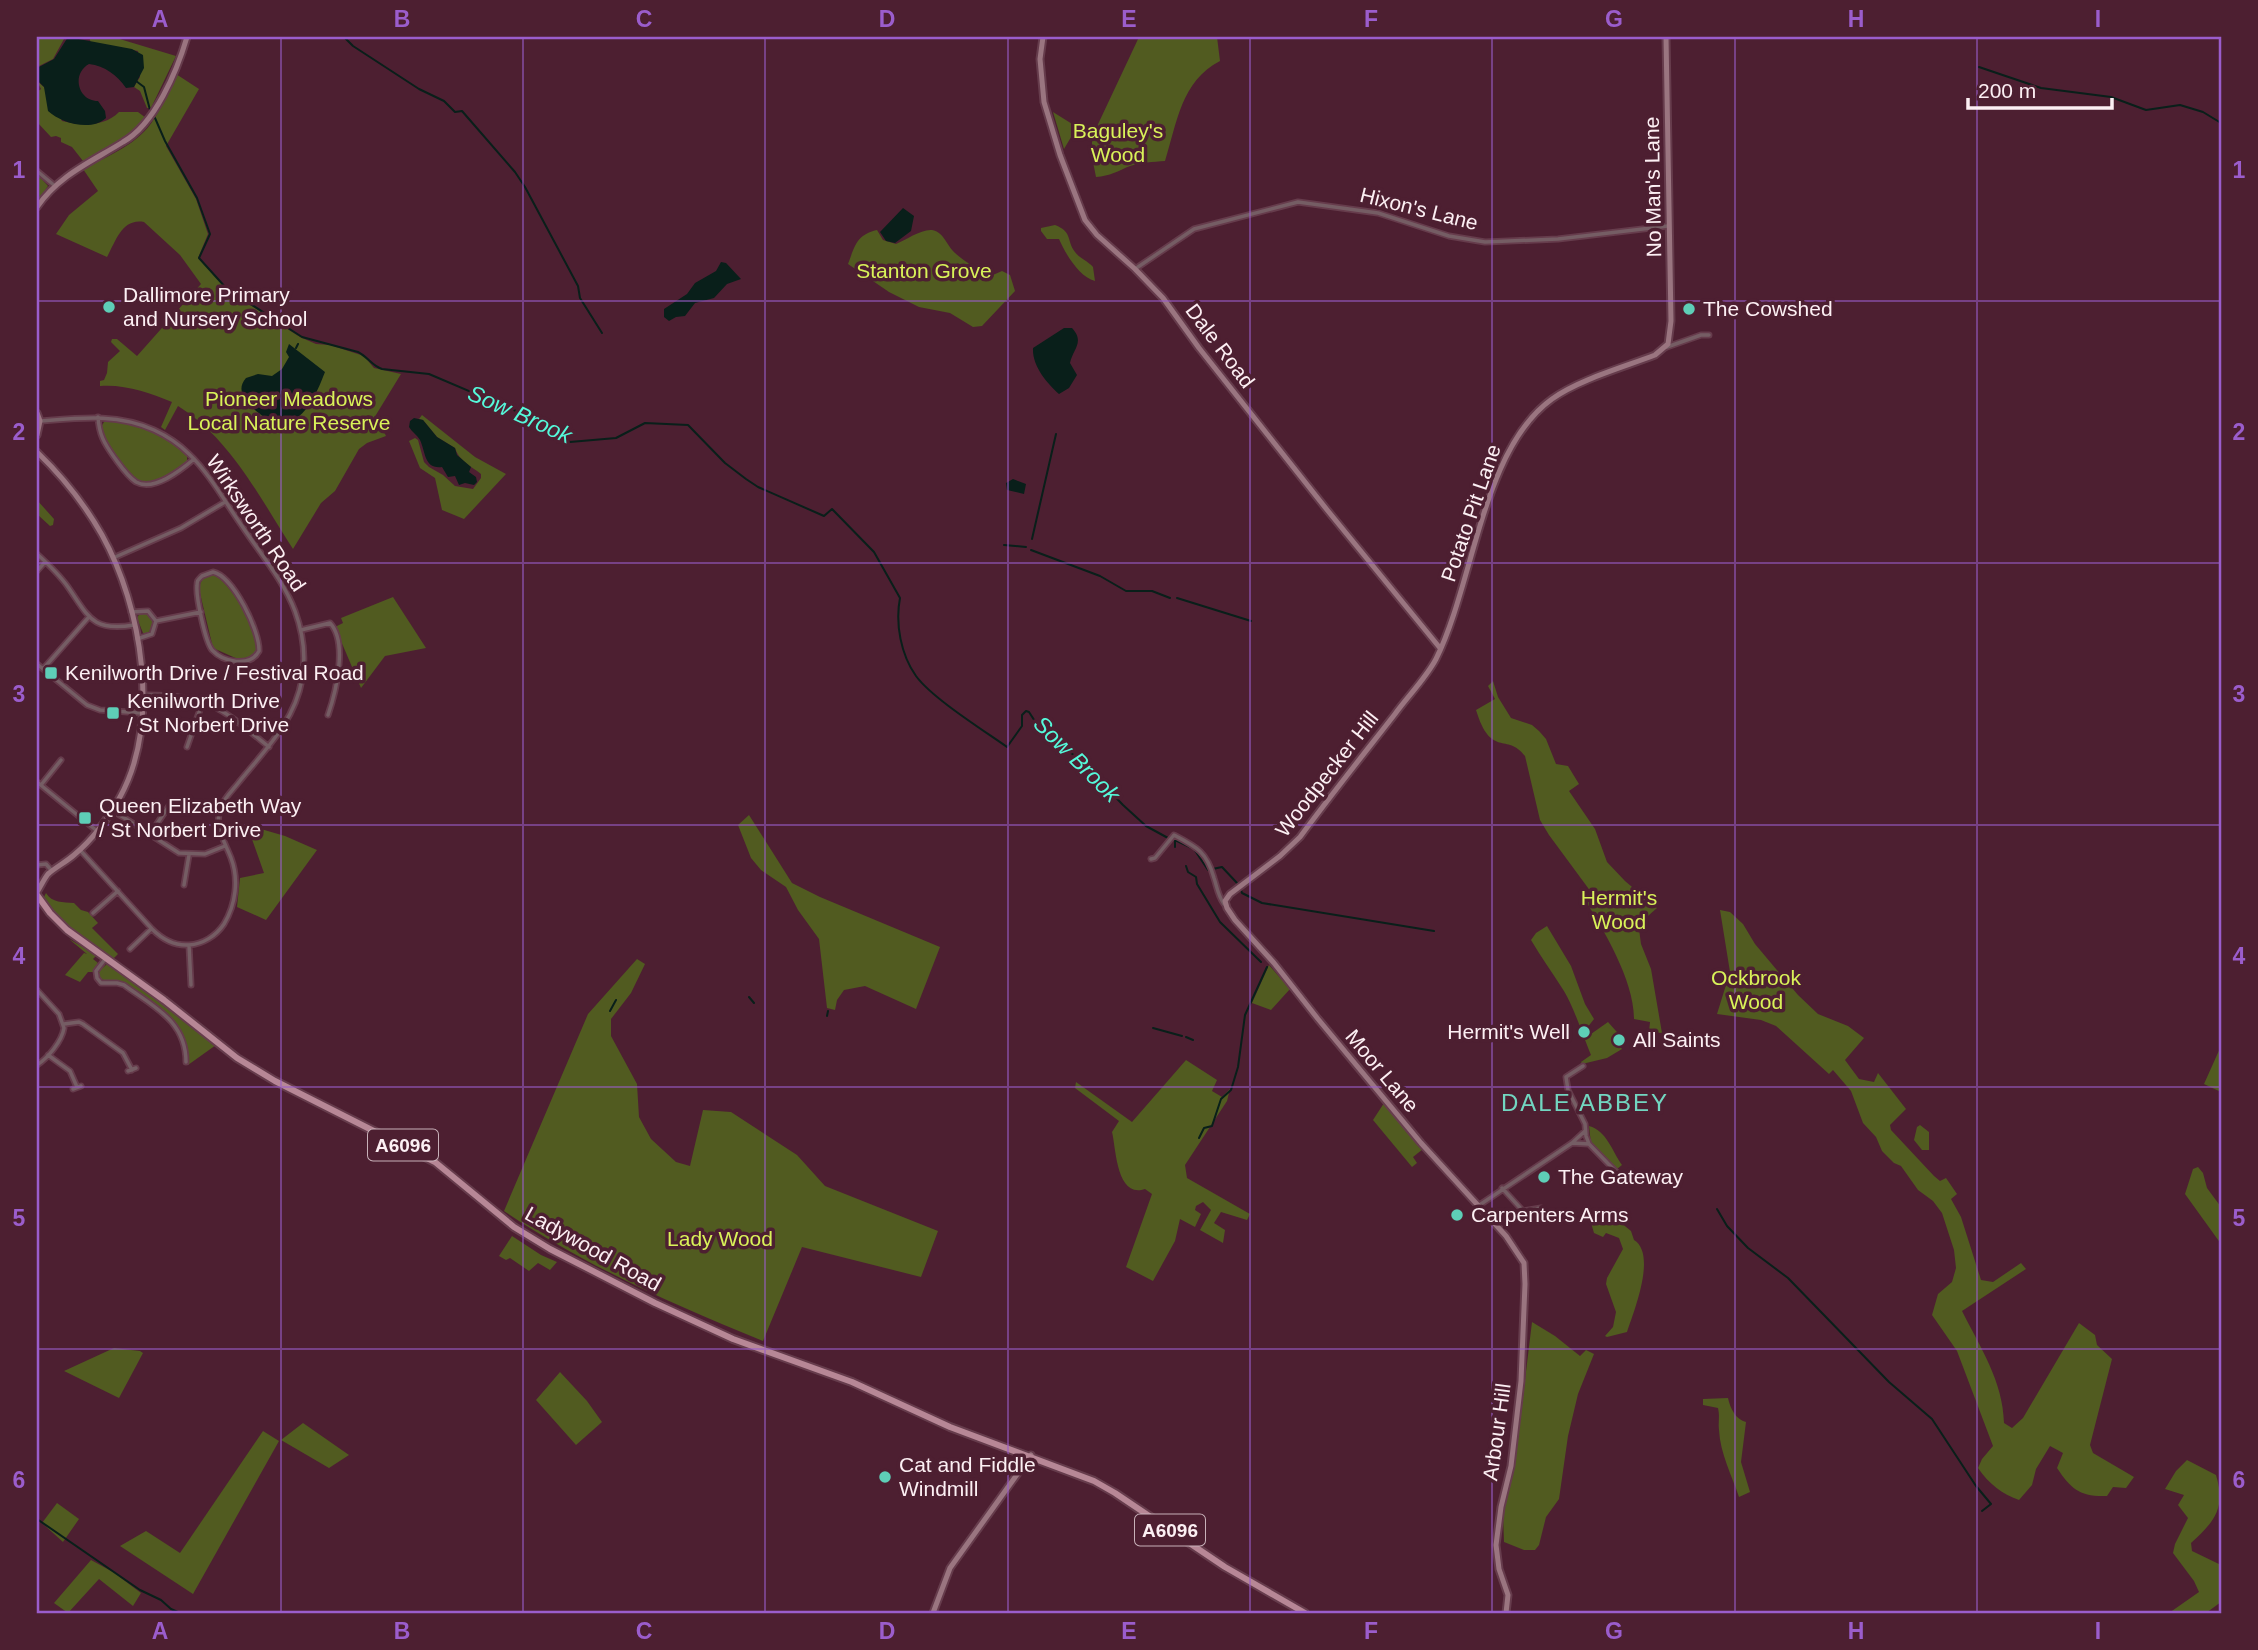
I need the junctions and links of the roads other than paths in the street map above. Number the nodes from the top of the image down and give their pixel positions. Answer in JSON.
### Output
{"nodes":[{"id":1,"x":187,"y":37,"type":"edge"},
{"id":2,"x":1043,"y":37,"type":"edge"},
{"id":3,"x":1666,"y":37,"type":"edge"},
{"id":4,"x":37,"y":171,"type":"edge"},
{"id":5,"x":55,"y":186,"type":"junction"},
{"id":6,"x":37,"y":207,"type":"edge"},
{"id":7,"x":1669,"y":226,"type":"junction"},
{"id":8,"x":1135,"y":269,"type":"junction"},
{"id":9,"x":1709,"y":335,"type":"dead end"},
{"id":10,"x":1671,"y":337,"type":"junction"},
{"id":11,"x":1681,"y":343,"type":"junction"},
{"id":12,"x":1665,"y":348,"type":"junction"},
{"id":13,"x":37,"y":413,"type":"edge"},
{"id":14,"x":98,"y":417,"type":"junction"},
{"id":15,"x":40,"y":421,"type":"junction"},
{"id":16,"x":37,"y":435,"type":"edge"},
{"id":17,"x":37,"y":452,"type":"edge"},
{"id":18,"x":194,"y":459,"type":"junction"},
{"id":19,"x":225,"y":502,"type":"junction"},
{"id":20,"x":37,"y":554,"type":"edge"},
{"id":21,"x":113,"y":558,"type":"junction"},
{"id":22,"x":45,"y":562,"type":"junction"},
{"id":23,"x":37,"y":571,"type":"edge"},
{"id":24,"x":131,"y":612,"type":"junction"},
{"id":25,"x":201,"y":612,"type":"junction"},
{"id":26,"x":88,"y":618,"type":"junction"},
{"id":27,"x":156,"y":621,"type":"junction"},
{"id":28,"x":134,"y":625,"type":"junction"},
{"id":29,"x":301,"y":630,"type":"junction"},
{"id":30,"x":137,"y":639,"type":"junction"},
{"id":31,"x":1440,"y":648,"type":"junction"},
{"id":32,"x":37,"y":664,"type":"edge"},
{"id":33,"x":43,"y":669,"type":"junction"},
{"id":34,"x":335,"y":692,"type":"junction"},
{"id":35,"x":341,"y":694,"type":"dead end"},
{"id":36,"x":143,"y":695,"type":"junction"},
{"id":37,"x":203,"y":701,"type":"junction"},
{"id":38,"x":142,"y":713,"type":"junction"},
{"id":39,"x":328,"y":715,"type":"dead end"},
{"id":40,"x":187,"y":747,"type":"dead end"},
{"id":41,"x":269,"y":747,"type":"junction"},
{"id":42,"x":61,"y":760,"type":"dead end"},
{"id":43,"x":39,"y":784,"type":"edge"},
{"id":44,"x":173,"y":800,"type":"dead end"},
{"id":45,"x":112,"y":810,"type":"junction"},
{"id":46,"x":97,"y":831,"type":"junction"},
{"id":47,"x":150,"y":834,"type":"junction"},
{"id":48,"x":226,"y":846,"type":"junction"},
{"id":49,"x":80,"y":850,"type":"junction"},
{"id":50,"x":189,"y":855,"type":"junction"},
{"id":51,"x":1151,"y":859,"type":"dead end"},
{"id":52,"x":37,"y":864,"type":"edge"},
{"id":53,"x":37,"y":872,"type":"edge"},
{"id":54,"x":50,"y":873,"type":"junction"},
{"id":55,"x":184,"y":885,"type":"dead end"},
{"id":56,"x":118,"y":891,"type":"junction"},
{"id":57,"x":37,"y":893,"type":"edge"},
{"id":58,"x":1225,"y":904,"type":"junction"},
{"id":59,"x":93,"y":913,"type":"dead end"},
{"id":60,"x":152,"y":929,"type":"junction"},
{"id":61,"x":189,"y":945,"type":"junction"},
{"id":62,"x":130,"y":949,"type":"dead end"},
{"id":63,"x":106,"y":958,"type":"junction"},
{"id":64,"x":191,"y":985,"type":"dead end"},
{"id":65,"x":37,"y":990,"type":"edge"},
{"id":66,"x":64,"y":1024,"type":"junction"},
{"id":67,"x":179,"y":1052,"type":"dead end"},
{"id":68,"x":186,"y":1052,"type":"junction"},
{"id":69,"x":48,"y":1055,"type":"junction"},
{"id":70,"x":186,"y":1062,"type":"dead end"},
{"id":71,"x":37,"y":1065,"type":"edge"},
{"id":72,"x":1583,"y":1066,"type":"dead end"},
{"id":73,"x":132,"y":1070,"type":"dead end"},
{"id":74,"x":77,"y":1087,"type":"dead end"},
{"id":75,"x":1585,"y":1132,"type":"junction"},
{"id":76,"x":1572,"y":1143,"type":"junction"},
{"id":77,"x":1589,"y":1144,"type":"junction"},
{"id":78,"x":1626,"y":1182,"type":"dead end"},
{"id":79,"x":1502,"y":1188,"type":"junction"},
{"id":80,"x":1478,"y":1206,"type":"junction"},
{"id":81,"x":1541,"y":1208,"type":"dead end"},
{"id":82,"x":1520,"y":1254,"type":"joint"},
{"id":83,"x":1031,"y":1455,"type":"junction"},
{"id":84,"x":933,"y":1613,"type":"edge"},
{"id":85,"x":1305,"y":1613,"type":"edge"},
{"id":86,"x":1506,"y":1613,"type":"edge"}],
"edges":[{"from":1,"to":5,"type":"street"},
{"from":2,"to":8,"type":"street","name":"Dale Road"},
{"from":3,"to":7,"type":"street","name":"No Man's Lane"},
{"from":4,"to":5,"type":"street"},
{"from":5,"to":6,"type":"street"},
{"from":7,"to":8,"type":"street","name":"Hixon's Lane"},
{"from":7,"to":10,"type":"street","name":"No Man's Lane"},
{"from":8,"to":31,"type":"street","name":"Dale Road"},
{"from":9,"to":11,"type":"street","name":"Potato Pit Lane"},
{"from":10,"to":11,"type":"street"},
{"from":10,"to":12,"type":"street"},
{"from":11,"to":12,"type":"street","name":"Potato Pit Lane"},
{"from":12,"to":31,"type":"street","name":"Potato Pit Lane"},
{"from":13,"to":15,"type":"street"},
{"from":14,"to":15,"type":"street","name":"Wirksworth Road"},
{"from":14,"to":18,"type":"street","name":"Wirksworth Road"},
{"from":14,"to":18,"type":"street"},
{"from":15,"to":16,"type":"street"},
{"from":17,"to":21,"type":"street"},
{"from":18,"to":19,"type":"street","name":"Wirksworth Road"},
{"from":19,"to":21,"type":"street"},
{"from":19,"to":29,"type":"street","name":"Wirksworth Road"},
{"from":20,"to":22,"type":"street"},
{"from":21,"to":24,"type":"street"},
{"from":22,"to":23,"type":"street"},
{"from":22,"to":26,"type":"street"},
{"from":24,"to":27,"type":"street"},
{"from":24,"to":28,"type":"street"},
{"from":25,"to":25,"type":"street"},
{"from":25,"to":27,"type":"street"},
{"from":26,"to":28,"type":"street"},
{"from":26,"to":33,"type":"street"},
{"from":27,"to":30,"type":"street"},
{"from":28,"to":30,"type":"street"},
{"from":29,"to":34,"type":"street"},
{"from":29,"to":41,"type":"street","name":"Wirksworth Road"},
{"from":30,"to":36,"type":"street"},
{"from":31,"to":58,"type":"street","name":"Woodpecker Hill"},
{"from":32,"to":33,"type":"street"},
{"from":33,"to":38,"type":"street"},
{"from":34,"to":35,"type":"street"},
{"from":34,"to":39,"type":"street"},
{"from":36,"to":37,"type":"street"},
{"from":36,"to":38,"type":"street"},
{"from":37,"to":40,"type":"street"},
{"from":37,"to":41,"type":"street"},
{"from":38,"to":45,"type":"street"},
{"from":41,"to":48,"type":"street","name":"Wirksworth Road"},
{"from":42,"to":43,"type":"street"},
{"from":43,"to":46,"type":"street"},
{"from":44,"to":47,"type":"street"},
{"from":45,"to":46,"type":"street"},
{"from":45,"to":47,"type":"street"},
{"from":46,"to":49,"type":"street"},
{"from":47,"to":50,"type":"street"},
{"from":48,"to":50,"type":"street"},
{"from":48,"to":61,"type":"street","name":"Wirksworth Road"},
{"from":49,"to":54,"type":"street"},
{"from":49,"to":56,"type":"street"},
{"from":50,"to":55,"type":"street"},
{"from":51,"to":58,"type":"street"},
{"from":52,"to":54,"type":"street"},
{"from":53,"to":54,"type":"street"},
{"from":54,"to":57,"type":"street"},
{"from":56,"to":59,"type":"street"},
{"from":56,"to":60,"type":"street"},
{"from":57,"to":63,"type":"main road","name":"Ladywood Road","number":"A6096"},
{"from":58,"to":80,"type":"street","name":"Moor Lane"},
{"from":60,"to":61,"type":"street"},
{"from":60,"to":62,"type":"street"},
{"from":61,"to":64,"type":"street"},
{"from":63,"to":68,"type":"street"},
{"from":63,"to":83,"type":"main road","name":"Ladywood Road","number":"A6096"},
{"from":65,"to":66,"type":"street"},
{"from":66,"to":69,"type":"street"},
{"from":66,"to":73,"type":"street"},
{"from":67,"to":68,"type":"street"},
{"from":68,"to":70,"type":"street"},
{"from":69,"to":71,"type":"street"},
{"from":69,"to":74,"type":"street"},
{"from":72,"to":75,"type":"street"},
{"from":75,"to":76,"type":"street"},
{"from":75,"to":77,"type":"street"},
{"from":76,"to":77,"type":"street"},
{"from":76,"to":79,"type":"street"},
{"from":77,"to":78,"type":"street"},
{"from":79,"to":80,"type":"street"},
{"from":79,"to":81,"type":"street"},
{"from":80,"to":82,"type":"street","name":"Moor Lane"},
{"from":82,"to":86,"type":"street","name":"Arbour Hill"},
{"from":83,"to":84,"type":"street"},
{"from":83,"to":85,"type":"main road","number":"A6096"}]}
